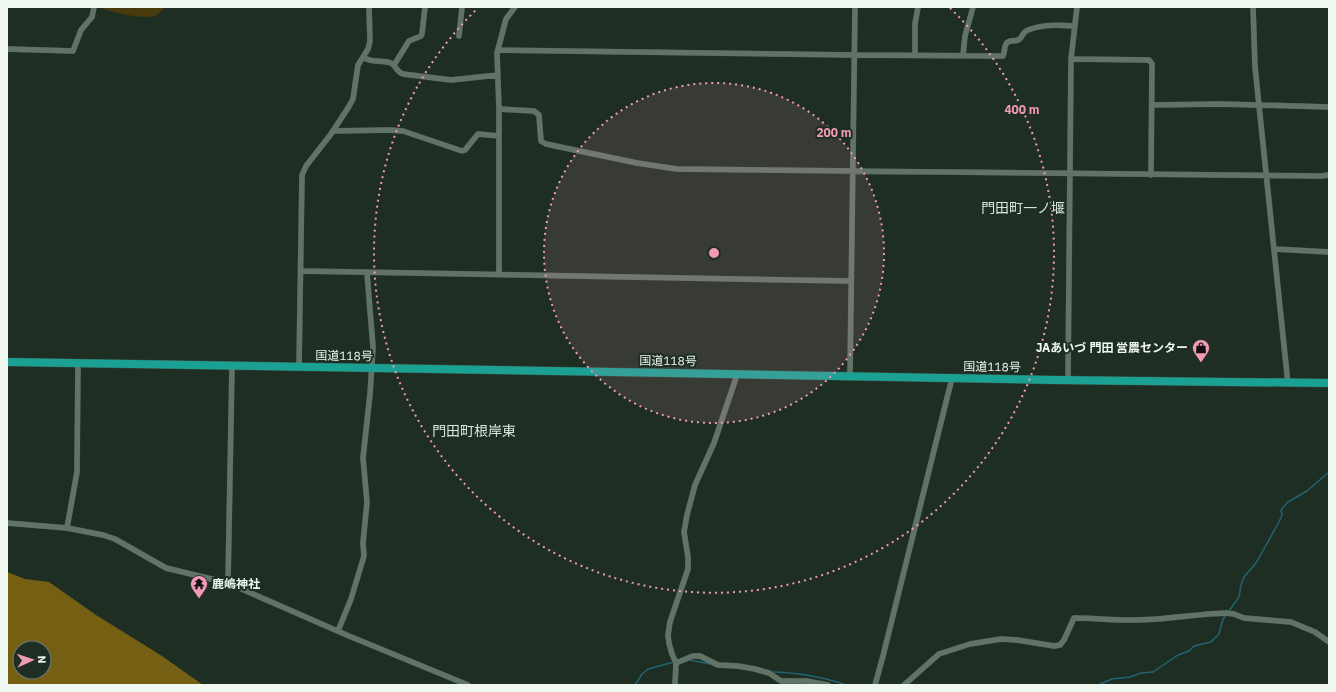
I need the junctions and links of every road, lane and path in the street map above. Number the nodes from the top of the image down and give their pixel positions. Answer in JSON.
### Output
{"nodes":[{"id":1,"x":94,"y":7,"type":"edge"},
{"id":2,"x":369,"y":7,"type":"edge"},
{"id":3,"x":425,"y":7,"type":"edge"},
{"id":4,"x":462,"y":7,"type":"edge"},
{"id":5,"x":514,"y":7,"type":"edge"},
{"id":6,"x":855,"y":7,"type":"edge"},
{"id":7,"x":918,"y":7,"type":"edge"},
{"id":8,"x":973,"y":7,"type":"edge"},
{"id":9,"x":1076,"y":7,"type":"edge"},
{"id":10,"x":1253,"y":7,"type":"edge"},
{"id":11,"x":1075,"y":26,"type":"junction"},
{"id":12,"x":459,"y":36,"type":"dead end"},
{"id":13,"x":7,"y":49,"type":"edge"},
{"id":14,"x":498,"y":50,"type":"junction"},
{"id":15,"x":854,"y":55,"type":"junction"},
{"id":16,"x":915,"y":55,"type":"junction"},
{"id":17,"x":964,"y":55,"type":"junction"},
{"id":18,"x":363,"y":57,"type":"junction"},
{"id":19,"x":1071,"y":59,"type":"junction"},
{"id":20,"x":394,"y":66,"type":"junction"},
{"id":21,"x":498,"y":75,"type":"junction"},
{"id":22,"x":1152,"y":105,"type":"junction"},
{"id":23,"x":1260,"y":105,"type":"junction"},
{"id":24,"x":1329,"y":107,"type":"edge"},
{"id":25,"x":500,"y":109,"type":"junction"},
{"id":26,"x":333,"y":131,"type":"junction"},
{"id":27,"x":499,"y":136,"type":"junction"},
{"id":28,"x":853,"y":171,"type":"junction"},
{"id":29,"x":1070,"y":173,"type":"junction"},
{"id":30,"x":1329,"y":174,"type":"edge"},
{"id":31,"x":1152,"y":175,"type":"junction"},
{"id":32,"x":1267,"y":176,"type":"junction"},
{"id":33,"x":1274,"y":249,"type":"junction"},
{"id":34,"x":1329,"y":252,"type":"edge"},
{"id":35,"x":301,"y":271,"type":"junction"},
{"id":36,"x":367,"y":273,"type":"junction"},
{"id":37,"x":498,"y":275,"type":"junction"},
{"id":38,"x":852,"y":281,"type":"junction"},
{"id":39,"x":7,"y":362,"type":"edge"},
{"id":40,"x":78,"y":363,"type":"junction"},
{"id":41,"x":232,"y":366,"type":"junction"},
{"id":42,"x":300,"y":367,"type":"junction"},
{"id":43,"x":372,"y":368,"type":"junction"},
{"id":44,"x":737,"y":374,"type":"junction"},
{"id":45,"x":850,"y":376,"type":"junction"},
{"id":46,"x":952,"y":378,"type":"junction"},
{"id":47,"x":1068,"y":380,"type":"junction"},
{"id":48,"x":1329,"y":383,"type":"edge"},
{"id":49,"x":1288,"y":384,"type":"junction"},
{"id":50,"x":7,"y":523,"type":"edge"},
{"id":51,"x":67,"y":528,"type":"junction"},
{"id":52,"x":228,"y":583,"type":"junction"},
{"id":53,"x":338,"y":631,"type":"junction"},
{"id":54,"x":1329,"y":642,"type":"edge"},
{"id":55,"x":676,"y":663,"type":"junction"},
{"id":56,"x":468,"y":685,"type":"edge"},
{"id":57,"x":675,"y":685,"type":"edge"},
{"id":58,"x":828,"y":685,"type":"edge"},
{"id":59,"x":875,"y":685,"type":"edge"},
{"id":60,"x":904,"y":685,"type":"edge"}],
"edges":[{"from":1,"to":13,"type":"street"},
{"from":2,"to":18,"type":"street"},
{"from":3,"to":20,"type":"street"},
{"from":4,"to":12,"type":"street"},
{"from":5,"to":14,"type":"street"},
{"from":6,"to":15,"type":"street"},
{"from":7,"to":16,"type":"street"},
{"from":8,"to":17,"type":"street"},
{"from":9,"to":11,"type":"street"},
{"from":10,"to":23,"type":"street"},
{"from":11,"to":17,"type":"street"},
{"from":11,"to":19,"type":"street"},
{"from":14,"to":15,"type":"street"},
{"from":14,"to":21,"type":"street"},
{"from":15,"to":16,"type":"street"},
{"from":15,"to":28,"type":"street"},
{"from":16,"to":17,"type":"street"},
{"from":18,"to":20,"type":"street"},
{"from":18,"to":26,"type":"street"},
{"from":19,"to":22,"type":"street"},
{"from":19,"to":29,"type":"street"},
{"from":20,"to":21,"type":"street"},
{"from":21,"to":25,"type":"street"},
{"from":22,"to":23,"type":"street"},
{"from":22,"to":31,"type":"street"},
{"from":23,"to":24,"type":"street"},
{"from":23,"to":32,"type":"street"},
{"from":25,"to":27,"type":"street"},
{"from":25,"to":28,"type":"street"},
{"from":26,"to":27,"type":"street"},
{"from":26,"to":35,"type":"street"},
{"from":27,"to":37,"type":"street"},
{"from":28,"to":29,"type":"street"},
{"from":28,"to":38,"type":"street"},
{"from":29,"to":31,"type":"street"},
{"from":29,"to":47,"type":"street"},
{"from":30,"to":32,"type":"street"},
{"from":31,"to":32,"type":"street"},
{"from":32,"to":33,"type":"street"},
{"from":33,"to":34,"type":"street"},
{"from":33,"to":49,"type":"street"},
{"from":35,"to":36,"type":"street"},
{"from":35,"to":42,"type":"street"},
{"from":36,"to":37,"type":"street"},
{"from":36,"to":43,"type":"street"},
{"from":37,"to":38,"type":"street"},
{"from":38,"to":45,"type":"street"},
{"from":39,"to":40,"type":"highway","name":"国道118号"},
{"from":40,"to":41,"type":"highway","name":"国道118号"},
{"from":40,"to":51,"type":"street"},
{"from":41,"to":42,"type":"highway","name":"国道118号"},
{"from":41,"to":52,"type":"street"},
{"from":42,"to":43,"type":"highway","name":"国道118号"},
{"from":43,"to":44,"type":"highway","name":"国道118号"},
{"from":43,"to":53,"type":"street"},
{"from":44,"to":45,"type":"highway","name":"国道118号"},
{"from":44,"to":55,"type":"street"},
{"from":45,"to":46,"type":"highway","name":"国道118号"},
{"from":46,"to":47,"type":"highway","name":"国道118号"},
{"from":46,"to":59,"type":"street"},
{"from":47,"to":49,"type":"highway","name":"国道118号"},
{"from":48,"to":49,"type":"highway","name":"国道118号"},
{"from":50,"to":51,"type":"street"},
{"from":51,"to":52,"type":"street"},
{"from":52,"to":53,"type":"street"},
{"from":53,"to":56,"type":"street"},
{"from":54,"to":60,"type":"street"},
{"from":55,"to":57,"type":"street"},
{"from":55,"to":58,"type":"street"}]}
